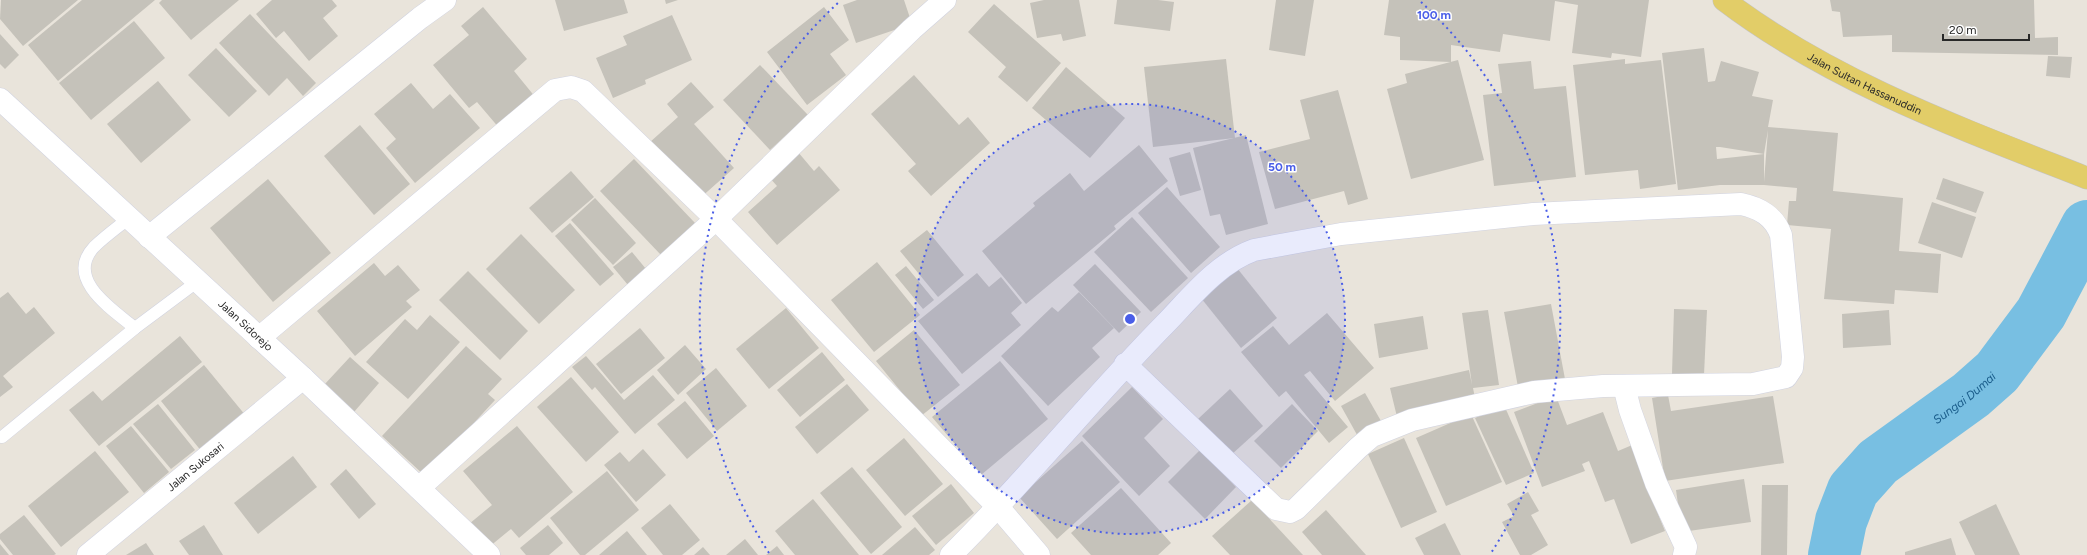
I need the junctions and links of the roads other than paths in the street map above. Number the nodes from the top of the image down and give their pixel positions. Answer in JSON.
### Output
{"nodes":[{"id":1,"x":445,"y":0,"type":"edge"},
{"id":2,"x":945,"y":0,"type":"edge"},
{"id":3,"x":1724,"y":0,"type":"edge"},
{"id":4,"x":0,"y":99,"type":"edge"},
{"id":5,"x":2087,"y":178,"type":"edge"},
{"id":6,"x":129,"y":218,"type":"junction"},
{"id":7,"x":716,"y":219,"type":"junction"},
{"id":8,"x":149,"y":236,"type":"junction"},
{"id":9,"x":198,"y":281,"type":"junction"},
{"id":10,"x":135,"y":328,"type":"junction"},
{"id":11,"x":259,"y":338,"type":"junction"},
{"id":12,"x":1125,"y":364,"type":"junction"},
{"id":13,"x":303,"y":378,"type":"junction"},
{"id":14,"x":1624,"y":386,"type":"junction"},
{"id":15,"x":2,"y":437,"type":"dead end"},
{"id":16,"x":419,"y":488,"type":"junction"},
{"id":17,"x":999,"y":508,"type":"junction"},
{"id":18,"x":486,"y":554,"type":"edge"},
{"id":19,"x":88,"y":555,"type":"edge"},
{"id":20,"x":951,"y":555,"type":"edge"},
{"id":21,"x":1039,"y":555,"type":"edge"},
{"id":22,"x":1684,"y":555,"type":"edge"}],
"edges":[{"from":1,"to":8,"type":"street"},
{"from":2,"to":7,"type":"street"},
{"from":3,"to":5,"type":"main road","name":"Jalan Sultan Hassanuddin"},
{"from":4,"to":6,"type":"street","name":"Jalan Sidorejo"},
{"from":6,"to":8,"type":"street","name":"Jalan Sidorejo"},
{"from":6,"to":10,"type":"lane"},
{"from":7,"to":11,"type":"street"},
{"from":7,"to":16,"type":"street"},
{"from":7,"to":17,"type":"street"},
{"from":8,"to":9,"type":"street","name":"Jalan Sidorejo"},
{"from":9,"to":10,"type":"lane"},
{"from":9,"to":11,"type":"street","name":"Jalan Sidorejo"},
{"from":10,"to":15,"type":"lane"},
{"from":11,"to":13,"type":"street","name":"Jalan Sidorejo"},
{"from":12,"to":14,"type":"street"},
{"from":12,"to":14,"type":"street"},
{"from":12,"to":17,"type":"street"},
{"from":13,"to":16,"type":"street","name":"Jalan Sidorejo"},
{"from":13,"to":19,"type":"street","name":"Jalan Sukosari"},
{"from":14,"to":22,"type":"street"},
{"from":16,"to":18,"type":"street","name":"Jalan Sidorejo"},
{"from":17,"to":20,"type":"street"},
{"from":17,"to":21,"type":"street"}]}
